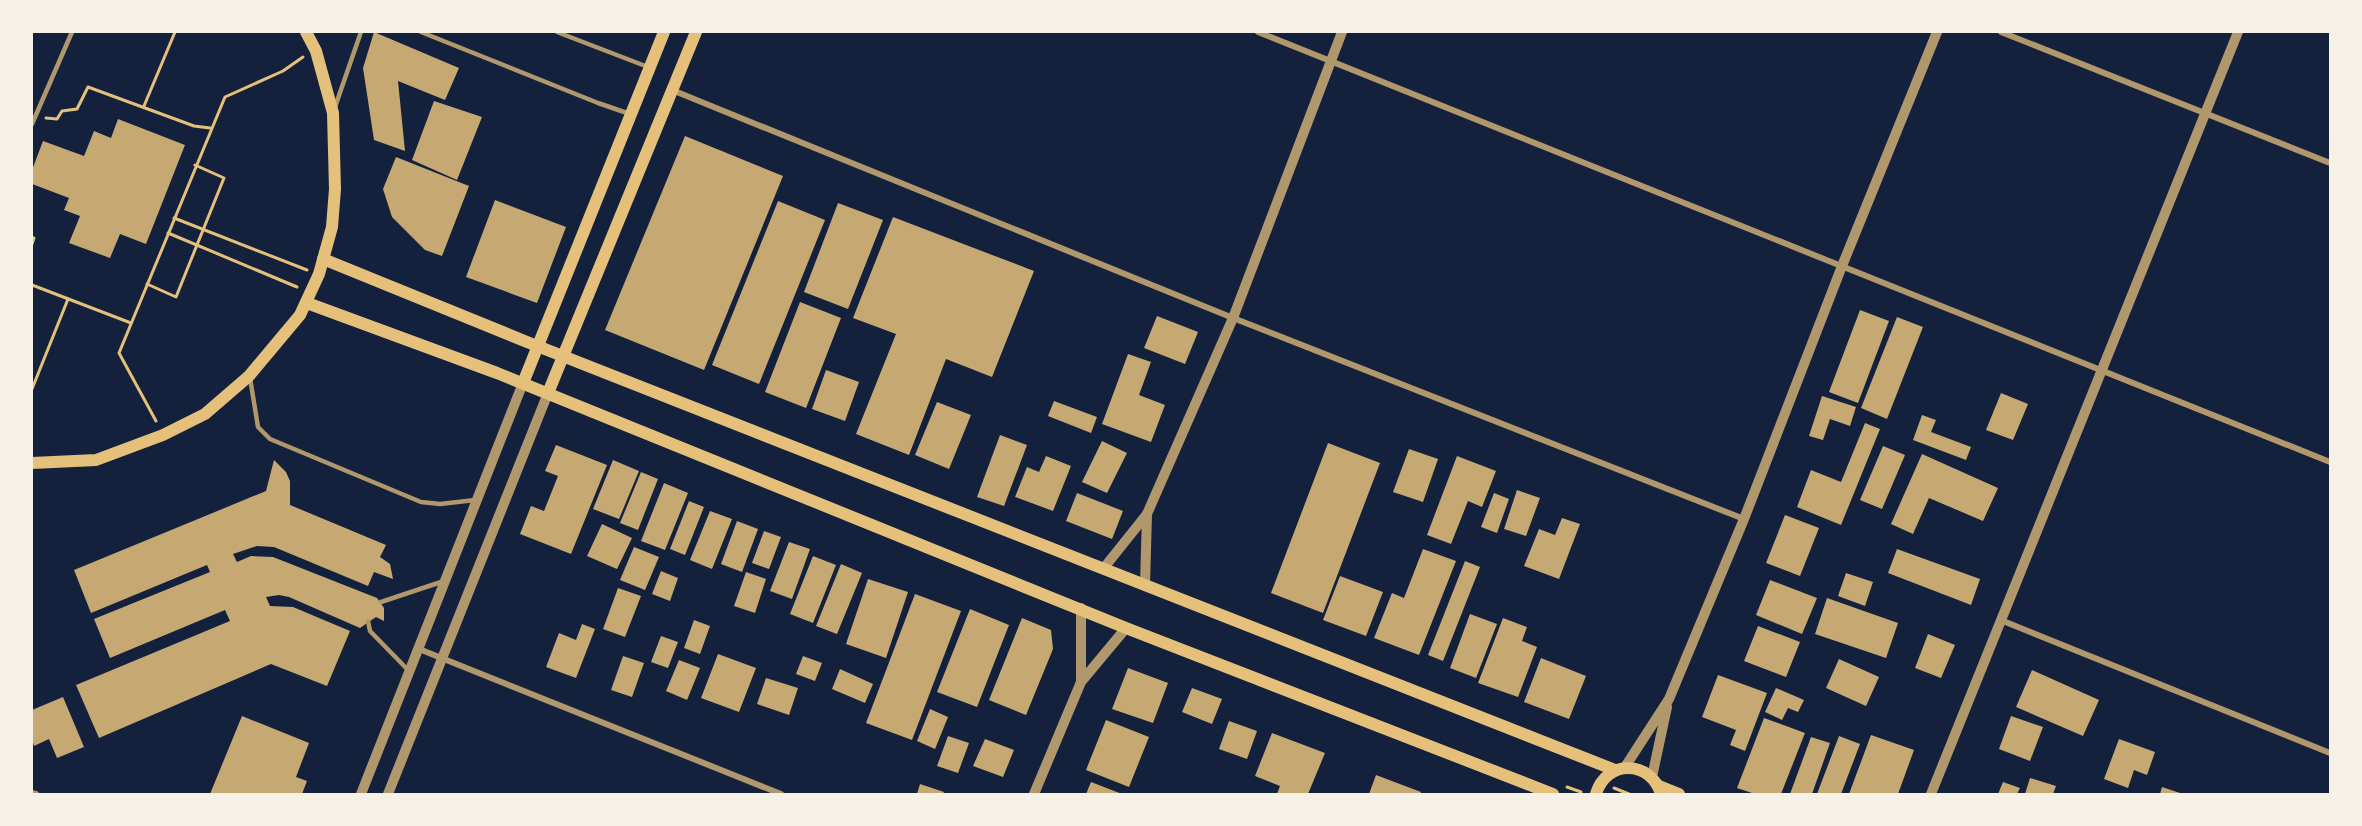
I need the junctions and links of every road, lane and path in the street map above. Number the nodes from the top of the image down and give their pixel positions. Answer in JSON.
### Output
{"nodes":[{"id":1,"x":72,"y":32,"type":"edge"},
{"id":2,"x":175,"y":32,"type":"edge"},
{"id":3,"x":306,"y":32,"type":"edge"},
{"id":4,"x":361,"y":32,"type":"edge"},
{"id":5,"x":422,"y":32,"type":"edge"},
{"id":6,"x":557,"y":32,"type":"edge"},
{"id":7,"x":664,"y":32,"type":"edge"},
{"id":8,"x":696,"y":32,"type":"edge"},
{"id":9,"x":1258,"y":32,"type":"edge"},
{"id":10,"x":1342,"y":32,"type":"edge"},
{"id":11,"x":1937,"y":32,"type":"edge"},
{"id":12,"x":2001,"y":32,"type":"edge"},
{"id":13,"x":2238,"y":32,"type":"edge"},
{"id":14,"x":307,"y":55,"type":"dead end"},
{"id":15,"x":1331,"y":61,"type":"junction"},
{"id":16,"x":650,"y":67,"type":"junction"},
{"id":17,"x":672,"y":90,"type":"junction"},
{"id":18,"x":144,"y":106,"type":"junction"},
{"id":19,"x":333,"y":112,"type":"junction"},
{"id":20,"x":2206,"y":113,"type":"junction"},
{"id":21,"x":630,"y":114,"type":"junction"},
{"id":22,"x":34,"y":117,"type":"junction"},
{"id":23,"x":32,"y":124,"type":"edge"},
{"id":24,"x":210,"y":128,"type":"junction"},
{"id":25,"x":2331,"y":163,"type":"edge"},
{"id":26,"x":195,"y":165,"type":"junction"},
{"id":27,"x":174,"y":218,"type":"junction"},
{"id":28,"x":203,"y":230,"type":"junction"},
{"id":29,"x":168,"y":233,"type":"junction"},
{"id":30,"x":32,"y":237,"type":"edge"},
{"id":31,"x":32,"y":244,"type":"edge"},
{"id":32,"x":197,"y":246,"type":"junction"},
{"id":33,"x":322,"y":259,"type":"junction"},
{"id":34,"x":1842,"y":266,"type":"junction"},
{"id":35,"x":319,"y":274,"type":"junction"},
{"id":36,"x":147,"y":284,"type":"junction"},
{"id":37,"x":32,"y":285,"type":"edge"},
{"id":38,"x":309,"y":298,"type":"junction"},
{"id":39,"x":68,"y":299,"type":"junction"},
{"id":40,"x":1233,"y":318,"type":"junction"},
{"id":41,"x":131,"y":323,"type":"junction"},
{"id":42,"x":538,"y":346,"type":"junction"},
{"id":43,"x":563,"y":356,"type":"junction"},
{"id":44,"x":2102,"y":370,"type":"junction"},
{"id":45,"x":249,"y":376,"type":"junction"},
{"id":46,"x":523,"y":383,"type":"junction"},
{"id":47,"x":32,"y":389,"type":"edge"},
{"id":48,"x":548,"y":393,"type":"junction"},
{"id":49,"x":163,"y":435,"type":"junction"},
{"id":50,"x":2331,"y":462,"type":"edge"},
{"id":51,"x":32,"y":463,"type":"edge"},
{"id":52,"x":475,"y":501,"type":"junction"},
{"id":53,"x":1148,"y":514,"type":"junction"},
{"id":54,"x":1744,"y":519,"type":"junction"},
{"id":55,"x":1102,"y":569,"type":"junction"},
{"id":56,"x":444,"y":581,"type":"junction"},
{"id":57,"x":1145,"y":585,"type":"junction"},
{"id":58,"x":381,"y":603,"type":"dead end"},
{"id":59,"x":1081,"y":608,"type":"junction"},
{"id":60,"x":368,"y":621,"type":"dead end"},
{"id":61,"x":2003,"y":621,"type":"junction"},
{"id":62,"x":1126,"y":628,"type":"junction"},
{"id":63,"x":419,"y":649,"type":"junction"},
{"id":64,"x":443,"y":659,"type":"junction"},
{"id":65,"x":410,"y":672,"type":"junction"},
{"id":66,"x":1081,"y":682,"type":"junction"},
{"id":67,"x":1669,"y":699,"type":"junction"},
{"id":68,"x":2331,"y":753,"type":"edge"},
{"id":69,"x":1620,"y":769,"type":"junction"},
{"id":70,"x":1657,"y":786,"type":"edge"},
{"id":71,"x":32,"y":793,"type":"edge"},
{"id":72,"x":36,"y":795,"type":"edge"},
{"id":73,"x":361,"y":795,"type":"edge"},
{"id":74,"x":388,"y":795,"type":"edge"},
{"id":75,"x":781,"y":795,"type":"edge"},
{"id":76,"x":1034,"y":795,"type":"edge"},
{"id":77,"x":1553,"y":795,"type":"edge"},
{"id":78,"x":1596,"y":795,"type":"edge"},
{"id":79,"x":1679,"y":795,"type":"edge"},
{"id":80,"x":1931,"y":795,"type":"edge"}],
"edges":[{"from":1,"to":22,"type":"lane"},
{"from":2,"to":18,"type":"path"},
{"from":3,"to":19,"type":"main road"},
{"from":4,"to":19,"type":"lane"},
{"from":5,"to":21,"type":"lane"},
{"from":6,"to":16,"type":"lane"},
{"from":7,"to":16,"type":"main road"},
{"from":8,"to":17,"type":"main road"},
{"from":9,"to":15,"type":"street"},
{"from":10,"to":15,"type":"street"},
{"from":11,"to":34,"type":"street"},
{"from":12,"to":20,"type":"street"},
{"from":13,"to":20,"type":"street"},
{"from":14,"to":24,"type":"path"},
{"from":15,"to":34,"type":"street"},
{"from":15,"to":40,"type":"street"},
{"from":16,"to":21,"type":"main road"},
{"from":17,"to":40,"type":"street"},
{"from":17,"to":43,"type":"main road"},
{"from":18,"to":22,"type":"path"},
{"from":18,"to":24,"type":"path"},
{"from":19,"to":33,"type":"main road"},
{"from":20,"to":25,"type":"street"},
{"from":20,"to":44,"type":"street"},
{"from":21,"to":42,"type":"main road"},
{"from":22,"to":23,"type":"lane"},
{"from":24,"to":26,"type":"path"},
{"from":26,"to":27,"type":"path"},
{"from":26,"to":28,"type":"path"},
{"from":27,"to":28,"type":"path"},
{"from":27,"to":29,"type":"path"},
{"from":28,"to":32,"type":"path"},
{"from":28,"to":35,"type":"path"},
{"from":29,"to":32,"type":"path"},
{"from":29,"to":36,"type":"path"},
{"from":30,"to":31,"type":"path"},
{"from":32,"to":36,"type":"path"},
{"from":32,"to":38,"type":"path"},
{"from":33,"to":35,"type":"main road"},
{"from":33,"to":42,"type":"main road"},
{"from":34,"to":44,"type":"street"},
{"from":34,"to":54,"type":"street"},
{"from":35,"to":38,"type":"main road"},
{"from":36,"to":41,"type":"path"},
{"from":37,"to":39,"type":"path"},
{"from":38,"to":45,"type":"main road"},
{"from":38,"to":46,"type":"main road"},
{"from":39,"to":41,"type":"path"},
{"from":39,"to":47,"type":"path"},
{"from":40,"to":53,"type":"street"},
{"from":40,"to":54,"type":"street"},
{"from":41,"to":49,"type":"path"},
{"from":42,"to":43,"type":"main road"},
{"from":42,"to":46,"type":"main road"},
{"from":43,"to":48,"type":"main road"},
{"from":43,"to":55,"type":"main road"},
{"from":44,"to":50,"type":"street"},
{"from":44,"to":61,"type":"street"},
{"from":45,"to":49,"type":"main road"},
{"from":45,"to":52,"type":"lane"},
{"from":46,"to":48,"type":"main road"},
{"from":46,"to":52,"type":"street"},
{"from":48,"to":59,"type":"main road"},
{"from":48,"to":64,"type":"street"},
{"from":49,"to":51,"type":"main road"},
{"from":52,"to":56,"type":"street"},
{"from":53,"to":55,"type":"street"},
{"from":53,"to":57,"type":"street"},
{"from":54,"to":67,"type":"street"},
{"from":55,"to":57,"type":"main road"},
{"from":56,"to":58,"type":"lane"},
{"from":56,"to":63,"type":"street"},
{"from":57,"to":69,"type":"main road"},
{"from":59,"to":62,"type":"main road"},
{"from":59,"to":66,"type":"street"},
{"from":60,"to":65,"type":"lane"},
{"from":61,"to":68,"type":"street"},
{"from":61,"to":80,"type":"street"},
{"from":62,"to":66,"type":"street"},
{"from":62,"to":77,"type":"main road"},
{"from":63,"to":64,"type":"street"},
{"from":63,"to":65,"type":"street"},
{"from":64,"to":74,"type":"street"},
{"from":64,"to":75,"type":"street"},
{"from":65,"to":73,"type":"street"},
{"from":66,"to":76,"type":"street"},
{"from":67,"to":69,"type":"street"},
{"from":67,"to":70,"type":"street"},
{"from":69,"to":70,"type":"main road"},
{"from":69,"to":78,"type":"main road"},
{"from":70,"to":79,"type":"main road"},
{"from":71,"to":72,"type":"street"}]}
